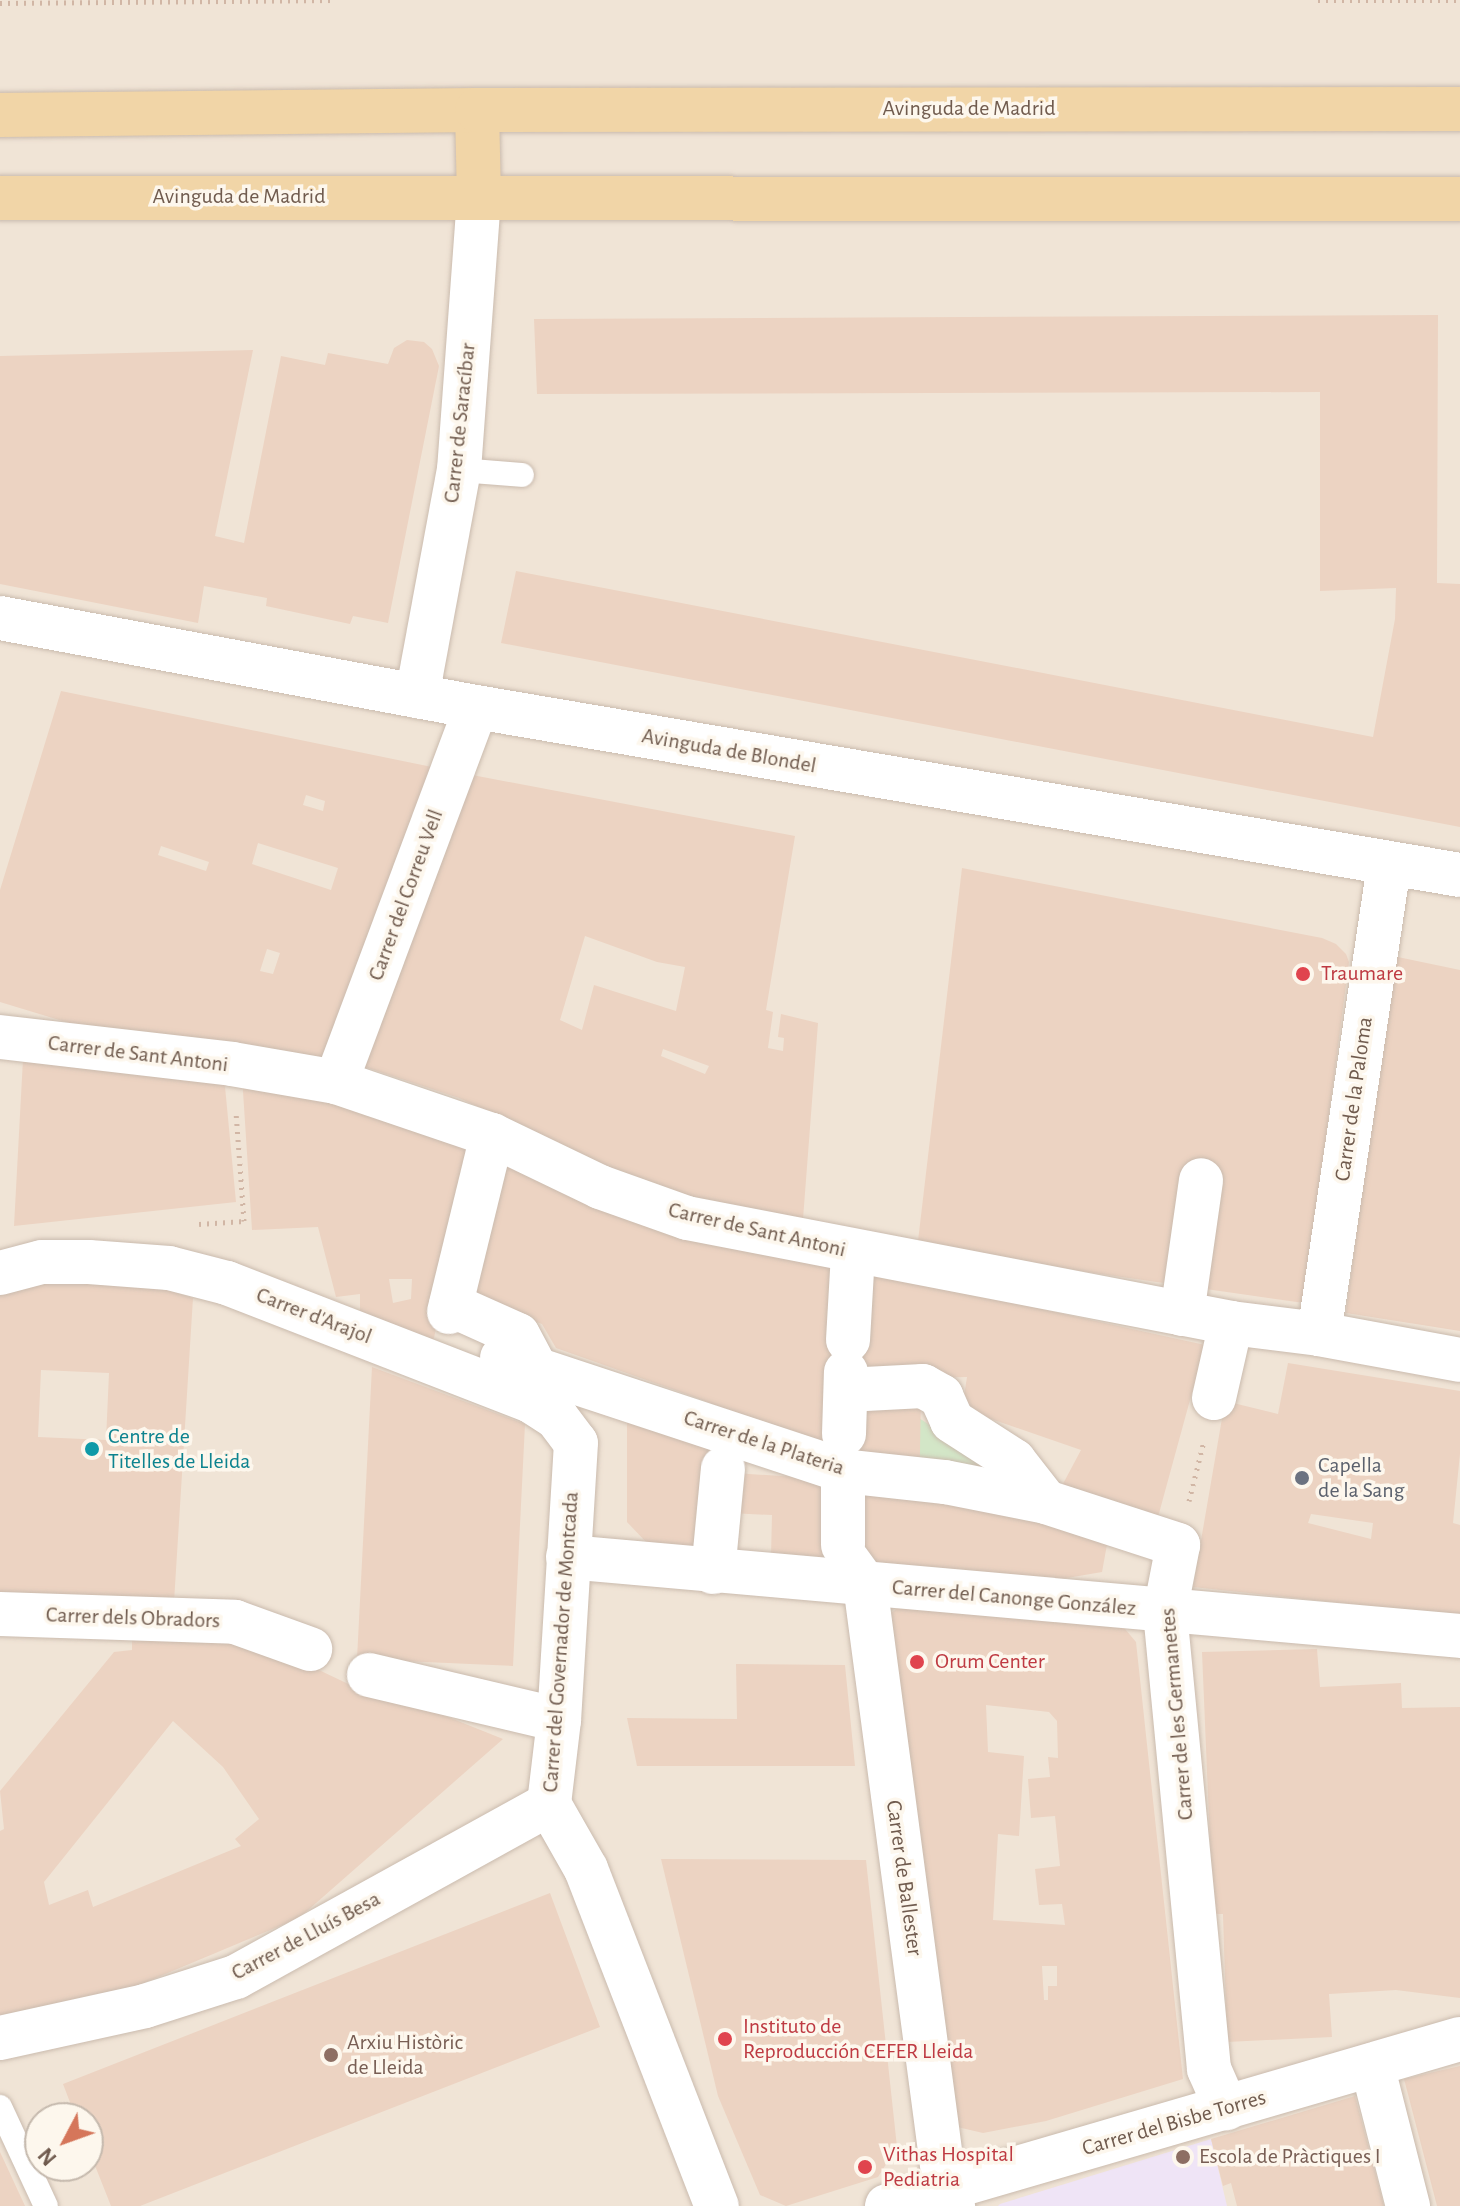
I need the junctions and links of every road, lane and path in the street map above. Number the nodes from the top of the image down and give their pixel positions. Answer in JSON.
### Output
{"nodes":[{"id":1,"x":335,"y":0,"type":"edge"},
{"id":2,"x":1318,"y":0,"type":"edge"},
{"id":3,"x":1460,"y":0,"type":"edge"},
{"id":4,"x":0,"y":3,"type":"edge"},
{"id":5,"x":1460,"y":109,"type":"edge"},
{"id":6,"x":477,"y":110,"type":"junction"},
{"id":7,"x":0,"y":115,"type":"edge"},
{"id":8,"x":479,"y":196,"type":"junction"},
{"id":9,"x":0,"y":198,"type":"edge"},
{"id":10,"x":1460,"y":199,"type":"edge"},
{"id":11,"x":459,"y":470,"type":"junction"},
{"id":12,"x":522,"y":475,"type":"dead end"},
{"id":13,"x":2,"y":626,"type":"edge"},
{"id":14,"x":417,"y":696,"type":"junction"},
{"id":15,"x":476,"y":707,"type":"junction"},
{"id":16,"x":1389,"y":864,"type":"junction"},
{"id":17,"x":1460,"y":875,"type":"edge"},
{"id":18,"x":12,"y":1038,"type":"edge"},
{"id":19,"x":232,"y":1064,"type":"junction"},
{"id":20,"x":336,"y":1082,"type":"junction"},
{"id":21,"x":492,"y":1135,"type":"junction"},
{"id":22,"x":1201,"y":1180,"type":"dead end"},
{"id":23,"x":244,"y":1221,"type":"dead end"},
{"id":24,"x":853,"y":1252,"type":"junction"},
{"id":25,"x":0,"y":1273,"type":"edge"},
{"id":26,"x":1182,"y":1314,"type":"junction"},
{"id":27,"x":1231,"y":1323,"type":"junction"},
{"id":28,"x":1319,"y":1334,"type":"junction"},
{"id":29,"x":1460,"y":1360,"type":"edge"},
{"id":30,"x":846,"y":1367,"type":"junction"},
{"id":31,"x":523,"y":1376,"type":"junction"},
{"id":32,"x":1214,"y":1398,"type":"joint"},
{"id":33,"x":724,"y":1451,"type":"junction"},
{"id":34,"x":843,"y":1453,"type":"junction"},
{"id":35,"x":1046,"y":1502,"type":"junction"},
{"id":36,"x":1178,"y":1545,"type":"junction"},
{"id":37,"x":568,"y":1557,"type":"junction"},
{"id":38,"x":851,"y":1562,"type":"junction"},
{"id":39,"x":713,"y":1572,"type":"junction"},
{"id":40,"x":1165,"y":1612,"type":"junction"},
{"id":41,"x":0,"y":1614,"type":"edge"},
{"id":42,"x":1460,"y":1636,"type":"edge"},
{"id":43,"x":310,"y":1649,"type":"dead end"},
{"id":44,"x":369,"y":1675,"type":"dead end"},
{"id":45,"x":559,"y":1720,"type":"junction"},
{"id":46,"x":549,"y":1804,"type":"junction"},
{"id":47,"x":0,"y":2038,"type":"edge"},
{"id":48,"x":1460,"y":2039,"type":"edge"},
{"id":49,"x":1372,"y":2065,"type":"junction"},
{"id":50,"x":0,"y":2107,"type":"edge"},
{"id":51,"x":1226,"y":2108,"type":"junction"},
{"id":52,"x":949,"y":2197,"type":"edge"},
{"id":53,"x":46,"y":2206,"type":"edge"},
{"id":54,"x":717,"y":2206,"type":"edge"},
{"id":55,"x":887,"y":2206,"type":"edge"},
{"id":56,"x":1408,"y":2206,"type":"edge"}],
"edges":[{"from":1,"to":4,"type":"path"},
{"from":2,"to":3,"type":"path"},
{"from":5,"to":6,"type":"main road","name":"Avinguda de Madrid"},
{"from":6,"to":7,"type":"main road","name":"Avinguda de Madrid"},
{"from":6,"to":8,"type":"main road"},
{"from":8,"to":9,"type":"main road","name":"Avinguda de Madrid"},
{"from":8,"to":10,"type":"main road","name":"Avinguda de Madrid"},
{"from":8,"to":11,"type":"street","name":"Carrer de Saracíbar"},
{"from":11,"to":12,"type":"lane"},
{"from":11,"to":14,"type":"street","name":"Carrer de Saracíbar"},
{"from":13,"to":14,"type":"street","name":"Avinguda de Blondel"},
{"from":14,"to":15,"type":"street","name":"Avinguda de Blondel"},
{"from":15,"to":16,"type":"street","name":"Avinguda de Blondel"},
{"from":15,"to":20,"type":"street","name":"Carrer del Correu Vell"},
{"from":16,"to":17,"type":"street","name":"Avinguda de Blondel"},
{"from":16,"to":28,"type":"street","name":"Carrer de la Paloma"},
{"from":18,"to":19,"type":"street","name":"Carrer de Sant Antoni"},
{"from":19,"to":20,"type":"street","name":"Carrer de Sant Antoni"},
{"from":19,"to":23,"type":"path"},
{"from":20,"to":21,"type":"street","name":"Carrer de Sant Antoni"},
{"from":21,"to":24,"type":"street","name":"Carrer de Sant Antoni"},
{"from":21,"to":31,"type":"street"},
{"from":22,"to":26,"type":"street"},
{"from":24,"to":26,"type":"street","name":"Carrer de Sant Antoni"},
{"from":24,"to":30,"type":"street","name":"Carrer de Ballester"},
{"from":25,"to":31,"type":"street","name":"Carrer d'Arajol"},
{"from":26,"to":27,"type":"street","name":"Carrer de Sant Antoni"},
{"from":27,"to":28,"type":"street","name":"Carrer de Sant Antoni"},
{"from":27,"to":32,"type":"street"},
{"from":28,"to":29,"type":"street","name":"Carrer de Sant Antoni"},
{"from":30,"to":34,"type":"street","name":"Carrer de Ballester"},
{"from":30,"to":35,"type":"street"},
{"from":31,"to":33,"type":"street","name":"Carrer de la Plateria"},
{"from":31,"to":37,"type":"street","name":"Carrer del Governador de Montcada"},
{"from":32,"to":36,"type":"path"},
{"from":33,"to":34,"type":"street","name":"Carrer de la Plateria"},
{"from":33,"to":39,"type":"street"},
{"from":34,"to":35,"type":"street","name":"Carrer de la Plateria"},
{"from":34,"to":38,"type":"street","name":"Carrer de Ballester"},
{"from":35,"to":36,"type":"street","name":"Carrer de la Plateria"},
{"from":36,"to":40,"type":"street","name":"Carrer de les Germanetes"},
{"from":37,"to":39,"type":"street","name":"Carrer del Canonge González"},
{"from":37,"to":45,"type":"street","name":"Carrer del Governador de Montcada"},
{"from":38,"to":39,"type":"street","name":"Carrer del Canonge González"},
{"from":38,"to":40,"type":"street","name":"Carrer del Canonge González"},
{"from":38,"to":52,"type":"street","name":"Carrer de Ballester"},
{"from":40,"to":42,"type":"street","name":"Carrer del Canonge González"},
{"from":40,"to":51,"type":"street","name":"Carrer de les Germanetes"},
{"from":41,"to":43,"type":"street","name":"Carrer dels Obradors"},
{"from":44,"to":45,"type":"street"},
{"from":45,"to":46,"type":"street","name":"Carrer del Governador de Montcada"},
{"from":46,"to":47,"type":"street","name":"Carrer de Lluís Besa"},
{"from":46,"to":54,"type":"street","name":"Carrer del Governador de Montcada"},
{"from":48,"to":49,"type":"street","name":"Carrer del Bisbe Torres"},
{"from":49,"to":51,"type":"street","name":"Carrer del Bisbe Torres"},
{"from":49,"to":56,"type":"street"},
{"from":50,"to":53,"type":"lane"},
{"from":51,"to":52,"type":"street","name":"Carrer del Bisbe Torres"},
{"from":52,"to":55,"type":"street","name":"Carrer del Bisbe Torres"}]}
